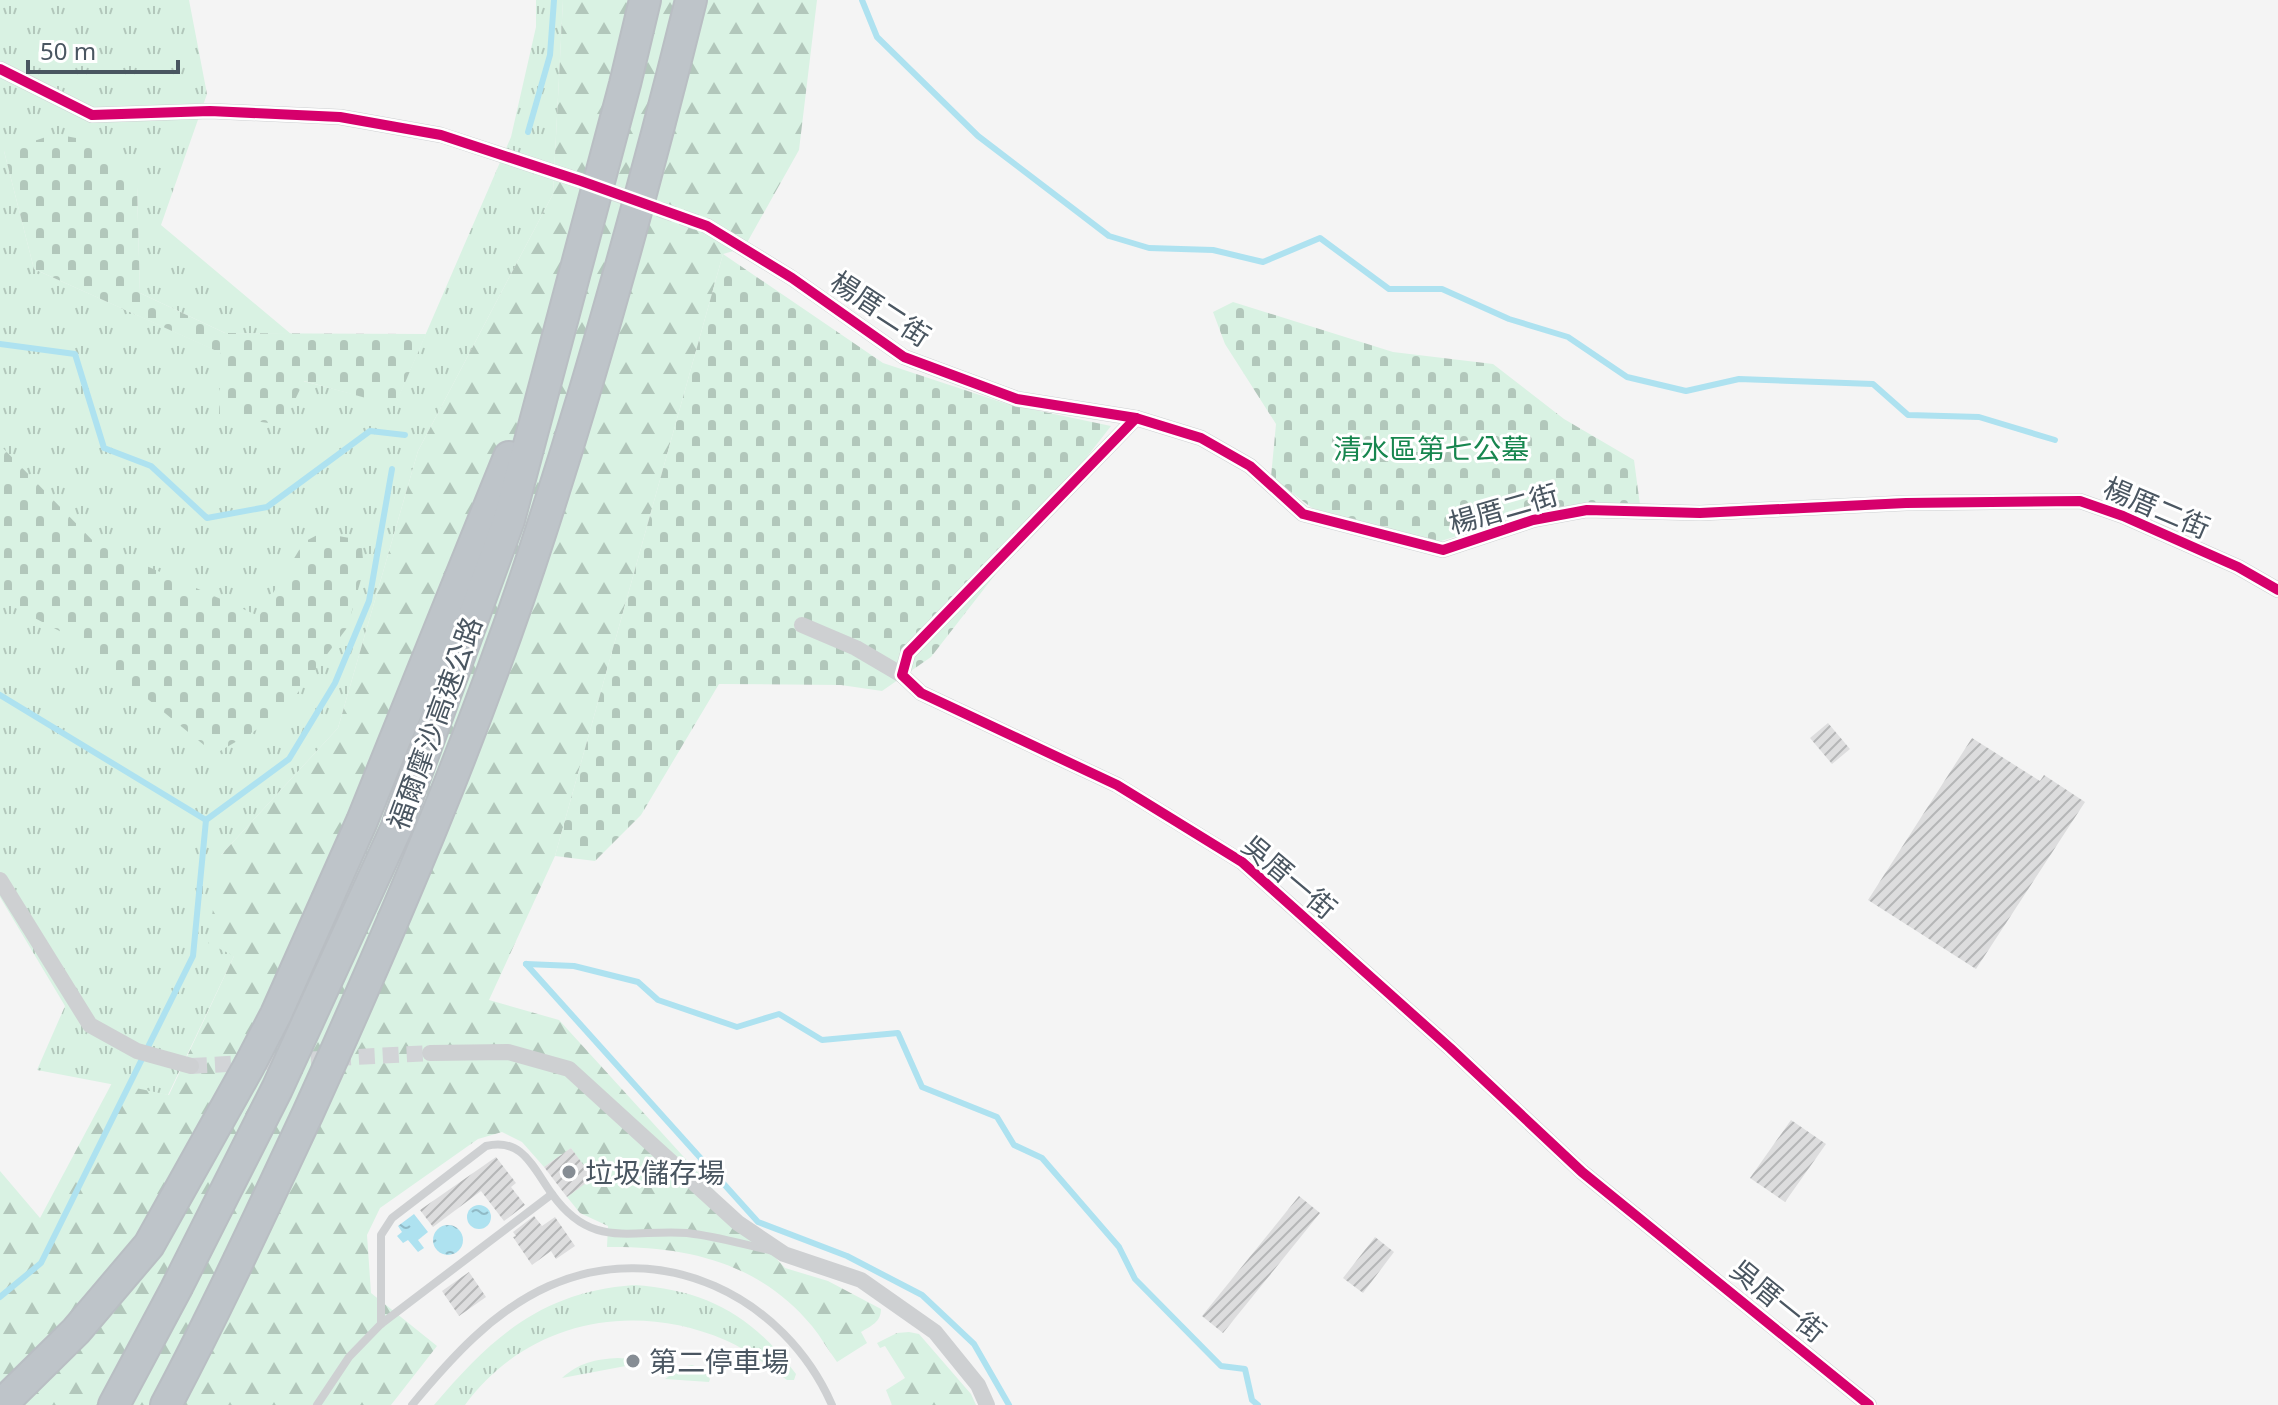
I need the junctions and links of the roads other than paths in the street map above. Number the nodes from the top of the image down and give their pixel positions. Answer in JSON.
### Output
{"nodes":[{"id":1,"x":645,"y":0,"type":"edge"},
{"id":2,"x":691,"y":0,"type":"edge"},
{"id":3,"x":2,"y":71,"type":"edge"},
{"id":4,"x":625,"y":84,"type":"junction"},
{"id":5,"x":581,"y":181,"type":"tunnel mouth"},
{"id":6,"x":707,"y":226,"type":"tunnel mouth"},
{"id":7,"x":1136,"y":418,"type":"junction"},
{"id":8,"x":2278,"y":590,"type":"edge"},
{"id":9,"x":802,"y":625,"type":"dead end"},
{"id":10,"x":902,"y":675,"type":"junction"},
{"id":11,"x":0,"y":880,"type":"edge"},
{"id":12,"x":430,"y":1053,"type":"tunnel mouth"},
{"id":13,"x":191,"y":1066,"type":"tunnel mouth"},
{"id":14,"x":552,"y":1194,"type":"junction"},
{"id":15,"x":784,"y":1254,"type":"junction"},
{"id":16,"x":381,"y":1324,"type":"junction"},
{"id":17,"x":1,"y":1405,"type":"edge"},
{"id":18,"x":114,"y":1405,"type":"edge"},
{"id":19,"x":166,"y":1405,"type":"edge"},
{"id":20,"x":317,"y":1405,"type":"edge"},
{"id":21,"x":412,"y":1405,"type":"edge"},
{"id":22,"x":832,"y":1405,"type":"edge"},
{"id":23,"x":987,"y":1405,"type":"edge"},
{"id":24,"x":1869,"y":1405,"type":"edge"}],
"edges":[{"from":1,"to":4,"type":"highway","name":"福爾摩沙高速公路"},
{"from":2,"to":19,"type":"highway","name":"福爾摩沙高速公路"},
{"from":3,"to":5,"type":"street"},
{"from":4,"to":17,"type":"highway"},
{"from":4,"to":18,"type":"highway","name":"福爾摩沙高速公路"},
{"from":6,"to":7,"type":"street","name":"楊厝二街"},
{"from":7,"to":8,"type":"street","name":"楊厝二街"},
{"from":7,"to":10,"type":"street"},
{"from":9,"to":10,"type":"street","name":"吳厝一街"},
{"from":10,"to":24,"type":"street","name":"吳厝一街"},
{"from":11,"to":13,"type":"street"},
{"from":12,"to":15,"type":"street"},
{"from":14,"to":15,"type":"lane"},
{"from":14,"to":16,"type":"lane"},
{"from":14,"to":16,"type":"lane"},
{"from":15,"to":23,"type":"street"},
{"from":16,"to":20,"type":"lane"},
{"from":21,"to":22,"type":"lane"}]}
